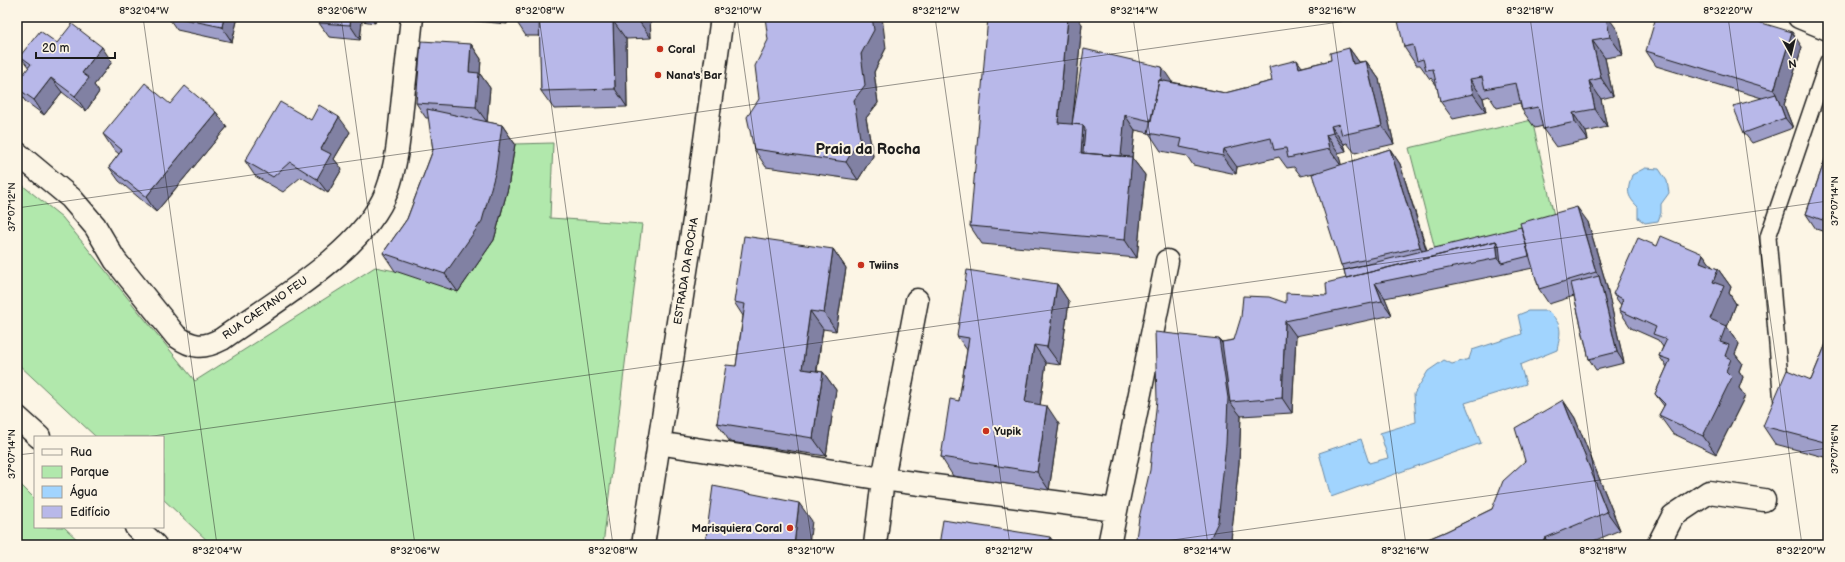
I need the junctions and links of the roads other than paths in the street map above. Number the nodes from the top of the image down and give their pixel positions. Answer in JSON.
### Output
{"nodes":[{"id":1,"x":412,"y":17,"type":"edge"},
{"id":2,"x":722,"y":17,"type":"edge"},
{"id":3,"x":1799,"y":17,"type":"edge"},
{"id":4,"x":1828,"y":28,"type":"edge"},
{"id":5,"x":1828,"y":61,"type":"edge"},
{"id":6,"x":17,"y":153,"type":"edge"},
{"id":7,"x":1167,"y":261,"type":"dead end"},
{"id":8,"x":916,"y":300,"type":"dead end"},
{"id":9,"x":1782,"y":403,"type":"edge"},
{"id":10,"x":17,"y":417,"type":"edge"},
{"id":11,"x":38,"y":436,"type":"edge"},
{"id":12,"x":658,"y":443,"type":"junction"},
{"id":13,"x":883,"y":479,"type":"junction"},
{"id":14,"x":1764,"y":500,"type":"dead end"},
{"id":15,"x":1115,"y":510,"type":"junction"},
{"id":16,"x":137,"y":528,"type":"edge"},
{"id":17,"x":646,"y":538,"type":"edge"},
{"id":18,"x":155,"y":545,"type":"edge"},
{"id":19,"x":875,"y":545,"type":"edge"},
{"id":20,"x":1109,"y":545,"type":"edge"},
{"id":21,"x":1658,"y":545,"type":"edge"}],
"edges":[{"from":1,"to":6,"type":"street","name":"RUA CAETANO FEU"},
{"from":2,"to":12,"type":"street","name":"ESTRADA DA ROCHA"},
{"from":3,"to":4,"type":"street"},
{"from":5,"to":9,"type":"lane"},
{"from":7,"to":15,"type":"street"},
{"from":8,"to":13,"type":"street"},
{"from":10,"to":11,"type":"street"},
{"from":12,"to":13,"type":"street"},
{"from":12,"to":17,"type":"street","name":"ESTRADA DA ROCHA"},
{"from":13,"to":15,"type":"street"},
{"from":13,"to":19,"type":"street"},
{"from":14,"to":21,"type":"street"},
{"from":15,"to":20,"type":"street"},
{"from":16,"to":18,"type":"street"}]}
